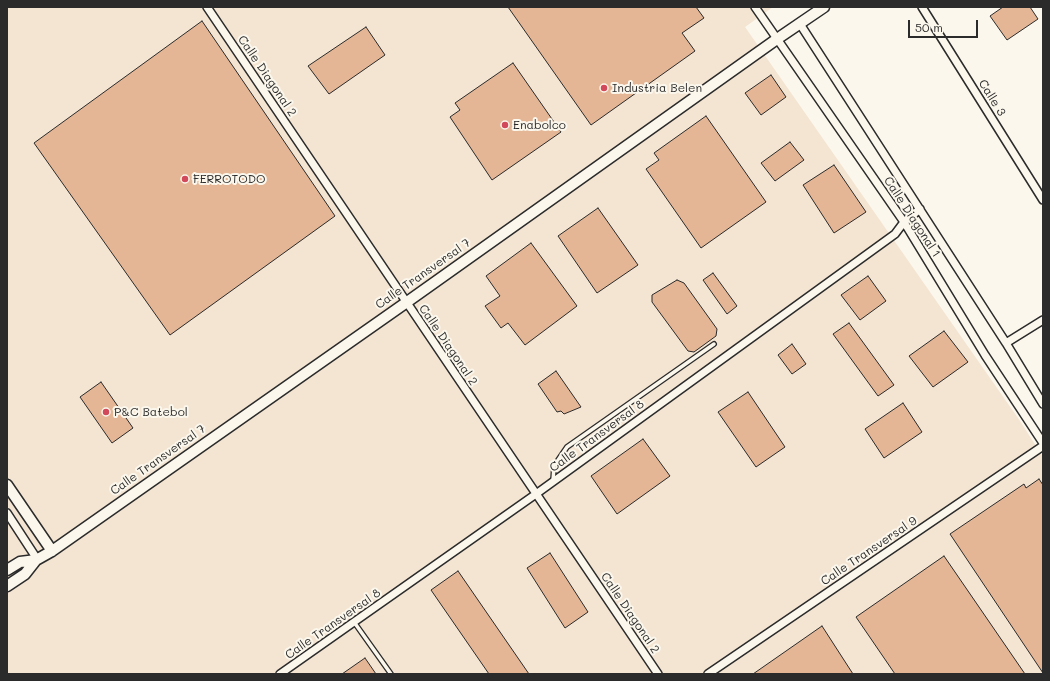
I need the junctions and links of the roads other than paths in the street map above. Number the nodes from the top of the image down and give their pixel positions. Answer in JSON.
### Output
{"nodes":[{"id":1,"x":207,"y":7,"type":"edge"},
{"id":2,"x":755,"y":7,"type":"edge"},
{"id":3,"x":824,"y":7,"type":"edge"},
{"id":4,"x":922,"y":7,"type":"edge"},
{"id":5,"x":800,"y":24,"type":"junction"},
{"id":6,"x":777,"y":39,"type":"junction"},
{"id":7,"x":1043,"y":200,"type":"edge"},
{"id":8,"x":920,"y":209,"type":"junction"},
{"id":9,"x":904,"y":222,"type":"junction"},
{"id":10,"x":407,"y":302,"type":"junction"},
{"id":11,"x":1043,"y":320,"type":"edge"},
{"id":12,"x":1006,"y":343,"type":"junction"},
{"id":13,"x":714,"y":344,"type":"dead end"},
{"id":14,"x":1043,"y":404,"type":"edge"},
{"id":15,"x":1043,"y":444,"type":"edge"},
{"id":16,"x":553,"y":482,"type":"junction"},
{"id":17,"x":7,"y":485,"type":"edge"},
{"id":18,"x":536,"y":494,"type":"junction"},
{"id":19,"x":7,"y":513,"type":"edge"},
{"id":20,"x":52,"y":551,"type":"junction"},
{"id":21,"x":37,"y":560,"type":"junction"},
{"id":22,"x":7,"y":570,"type":"edge"},
{"id":23,"x":7,"y":586,"type":"edge"},
{"id":24,"x":354,"y":622,"type":"junction"},
{"id":25,"x":280,"y":674,"type":"edge"},
{"id":26,"x":392,"y":674,"type":"edge"},
{"id":27,"x":658,"y":674,"type":"edge"},
{"id":28,"x":708,"y":674,"type":"edge"}],
"edges":[{"from":1,"to":10,"type":"street","name":"Calle Diagonal 2"},
{"from":2,"to":6,"type":"street","name":"Calle Diagonal 1"},
{"from":3,"to":5,"type":"street","name":"Calle Transversal 7"},
{"from":4,"to":7,"type":"street","name":"Calle 3"},
{"from":5,"to":6,"type":"street","name":"Calle Transversal 7"},
{"from":5,"to":8,"type":"street","name":"Calle Diagonal 1"},
{"from":6,"to":9,"type":"street","name":"Calle Diagonal 1"},
{"from":6,"to":10,"type":"street","name":"Calle Transversal 7"},
{"from":8,"to":9,"type":"street","name":"Calle Transversal 8"},
{"from":8,"to":12,"type":"street","name":"Calle Diagonal 1"},
{"from":9,"to":15,"type":"street","name":"Calle Diagonal 1"},
{"from":9,"to":16,"type":"street","name":"Calle Transversal 8"},
{"from":10,"to":18,"type":"street","name":"Calle Diagonal 2"},
{"from":10,"to":20,"type":"street","name":"Calle Transversal 7"},
{"from":11,"to":12,"type":"street"},
{"from":12,"to":14,"type":"street","name":"Calle Diagonal 1"},
{"from":13,"to":16,"type":"lane"},
{"from":15,"to":28,"type":"street","name":"Calle Transversal 9"},
{"from":16,"to":18,"type":"street","name":"Calle Transversal 8"},
{"from":17,"to":20,"type":"street"},
{"from":18,"to":24,"type":"street","name":"Calle Transversal 8"},
{"from":18,"to":27,"type":"street","name":"Calle Diagonal 2"},
{"from":19,"to":21,"type":"street"},
{"from":20,"to":21,"type":"street","name":"Calle Transversal 7"},
{"from":21,"to":22,"type":"street","name":"Calle Transversal 7"},
{"from":21,"to":23,"type":"street","name":"Calle Transversal 7"},
{"from":24,"to":25,"type":"street","name":"Calle Transversal 8"},
{"from":24,"to":26,"type":"lane"}]}
